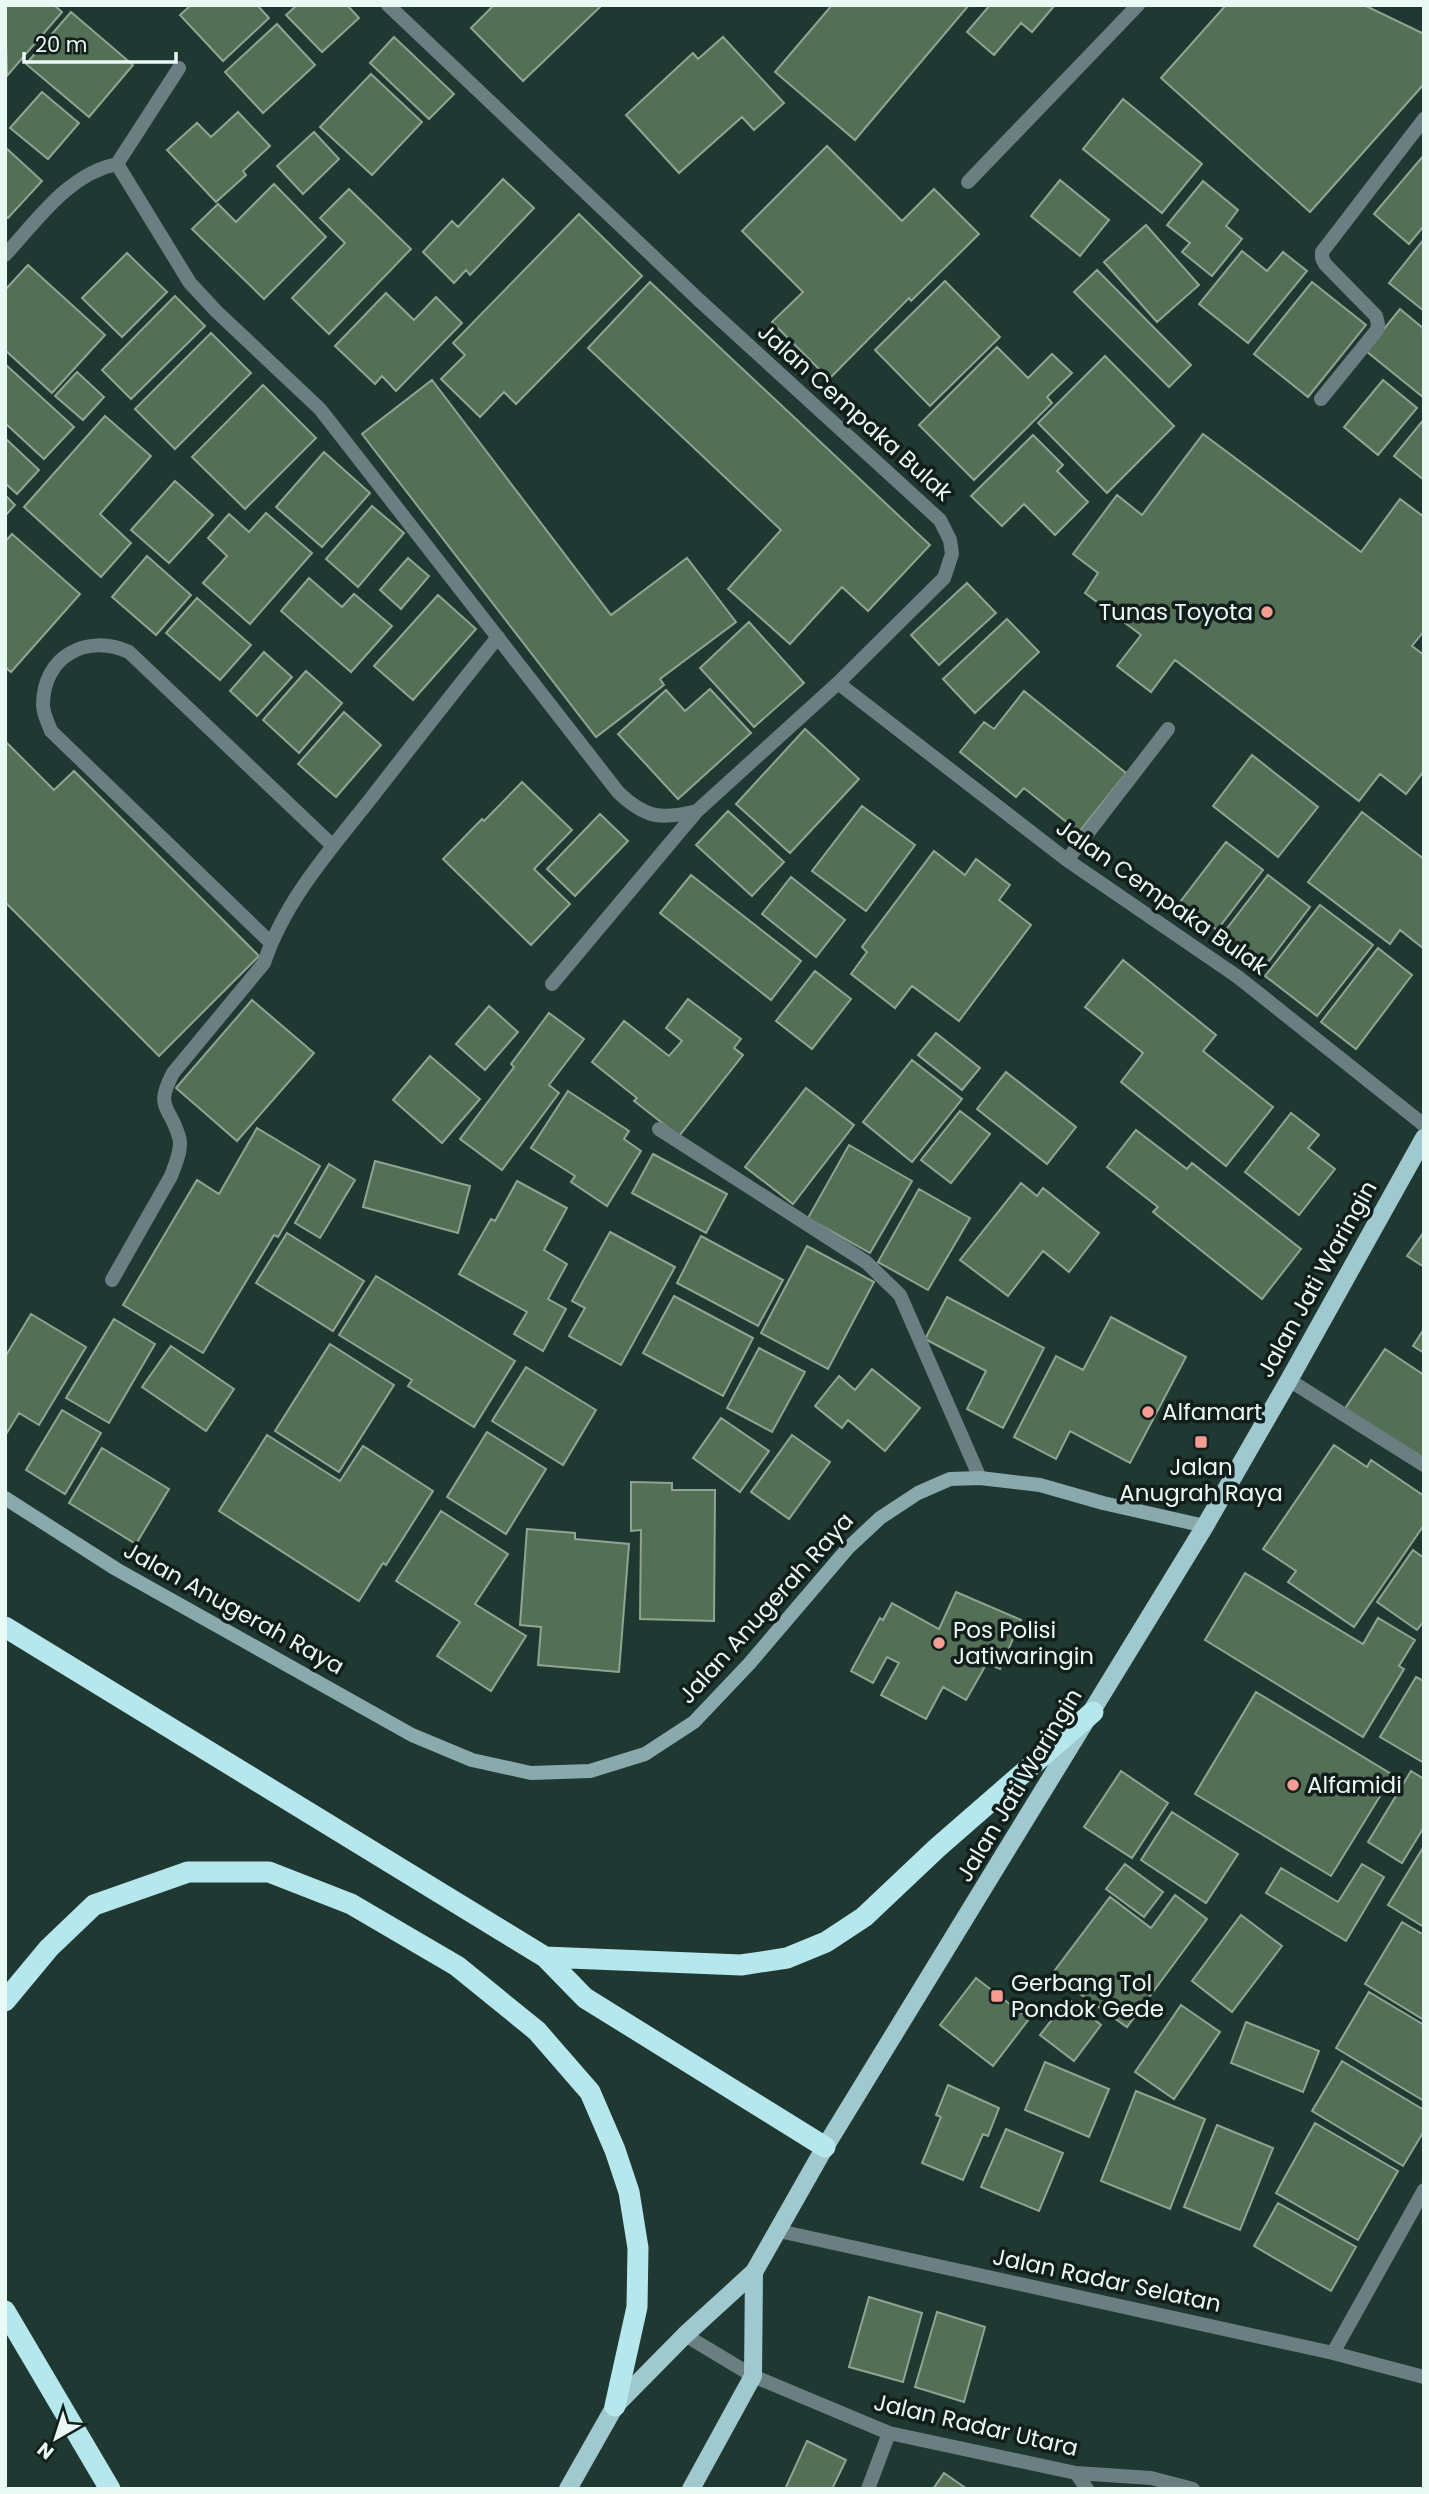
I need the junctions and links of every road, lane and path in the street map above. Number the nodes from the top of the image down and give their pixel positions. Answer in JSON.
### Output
{"nodes":[{"id":1,"x":388,"y":5,"type":"edge"},
{"id":2,"x":1138,"y":5,"type":"edge"},
{"id":3,"x":179,"y":68,"type":"dead end"},
{"id":4,"x":1424,"y":119,"type":"edge"},
{"id":5,"x":117,"y":164,"type":"junction"},
{"id":6,"x":968,"y":182,"type":"dead end"},
{"id":7,"x":5,"y":255,"type":"edge"},
{"id":8,"x":1321,"y":399,"type":"dead end"},
{"id":9,"x":498,"y":637,"type":"junction"},
{"id":10,"x":838,"y":682,"type":"junction"},
{"id":11,"x":1168,"y":729,"type":"dead end"},
{"id":12,"x":697,"y":810,"type":"junction"},
{"id":13,"x":333,"y":846,"type":"junction"},
{"id":14,"x":1067,"y":860,"type":"junction"},
{"id":15,"x":271,"y":943,"type":"junction"},
{"id":16,"x":552,"y":984,"type":"dead end"},
{"id":17,"x":1424,"y":1125,"type":"edge"},
{"id":18,"x":659,"y":1129,"type":"dead end"},
{"id":19,"x":1424,"y":1138,"type":"edge"},
{"id":20,"x":112,"y":1280,"type":"dead end"},
{"id":21,"x":1289,"y":1380,"type":"junction"},
{"id":22,"x":1424,"y":1465,"type":"edge"},
{"id":23,"x":980,"y":1478,"type":"junction"},
{"id":24,"x":5,"y":1498,"type":"edge"},
{"id":25,"x":1205,"y":1525,"type":"junction"},
{"id":26,"x":5,"y":1627,"type":"edge"},
{"id":27,"x":1093,"y":1712,"type":"junction"},
{"id":28,"x":545,"y":1957,"type":"junction"},
{"id":29,"x":5,"y":2001,"type":"edge"},
{"id":30,"x":825,"y":2147,"type":"junction"},
{"id":31,"x":1424,"y":2190,"type":"edge"},
{"id":32,"x":779,"y":2231,"type":"junction"},
{"id":33,"x":754,"y":2272,"type":"junction"},
{"id":34,"x":5,"y":2311,"type":"edge"},
{"id":35,"x":685,"y":2335,"type":"junction"},
{"id":36,"x":1333,"y":2353,"type":"junction"},
{"id":37,"x":753,"y":2376,"type":"junction"},
{"id":38,"x":1424,"y":2377,"type":"edge"},
{"id":39,"x":615,"y":2406,"type":"junction"},
{"id":40,"x":889,"y":2433,"type":"junction"},
{"id":41,"x":1076,"y":2473,"type":"junction"},
{"id":42,"x":110,"y":2489,"type":"edge"},
{"id":43,"x":568,"y":2489,"type":"edge"},
{"id":44,"x":691,"y":2489,"type":"edge"},
{"id":45,"x":868,"y":2489,"type":"edge"},
{"id":46,"x":1087,"y":2489,"type":"edge"},
{"id":47,"x":1193,"y":2489,"type":"edge"}],
"edges":[{"from":1,"to":10,"type":"street","name":"Jalan Cempaka Bulak"},
{"from":2,"to":6,"type":"street"},
{"from":3,"to":5,"type":"street"},
{"from":4,"to":8,"type":"street"},
{"from":5,"to":7,"type":"street"},
{"from":5,"to":9,"type":"street"},
{"from":9,"to":12,"type":"street"},
{"from":9,"to":13,"type":"street"},
{"from":10,"to":12,"type":"street"},
{"from":10,"to":14,"type":"street","name":"Jalan Cempaka Bulak"},
{"from":11,"to":14,"type":"street"},
{"from":12,"to":16,"type":"street"},
{"from":13,"to":15,"type":"street"},
{"from":13,"to":15,"type":"street"},
{"from":14,"to":17,"type":"street","name":"Jalan Cempaka Bulak"},
{"from":15,"to":20,"type":"street"},
{"from":18,"to":23,"type":"street"},
{"from":19,"to":21,"type":"main road","name":"Jalan Jati Waringin"},
{"from":21,"to":22,"type":"street"},
{"from":21,"to":25,"type":"main road","name":"Jalan Jati Waringin"},
{"from":23,"to":24,"type":"street","name":"Jalan Anugerah Raya"},
{"from":23,"to":25,"type":"street","name":"Jalan Anugerah Raya"},
{"from":25,"to":27,"type":"main road","name":"Jalan Jati Waringin"},
{"from":26,"to":28,"type":"highway"},
{"from":27,"to":28,"type":"highway"},
{"from":27,"to":30,"type":"main road","name":"Jalan Jati Waringin"},
{"from":28,"to":30,"type":"highway"},
{"from":29,"to":39,"type":"highway"},
{"from":30,"to":32,"type":"main road","name":"Jalan Jati Waringin"},
{"from":31,"to":36,"type":"street"},
{"from":32,"to":33,"type":"main road","name":"Jalan Jati Waringin"},
{"from":32,"to":36,"type":"street","name":"Jalan Radar Selatan"},
{"from":33,"to":35,"type":"main road","name":"Jalan Jati Waringin"},
{"from":33,"to":37,"type":"main road"},
{"from":34,"to":42,"type":"highway"},
{"from":35,"to":37,"type":"street","name":"Jalan Radar Utara"},
{"from":35,"to":39,"type":"main road","name":"Jalan Jati Waringin"},
{"from":36,"to":38,"type":"street","name":"Jalan Radar Selatan"},
{"from":37,"to":40,"type":"street","name":"Jalan Radar Utara"},
{"from":37,"to":44,"type":"main road"},
{"from":39,"to":43,"type":"main road","name":"Jalan Jati Waringin"},
{"from":40,"to":41,"type":"street","name":"Jalan Radar Utara"},
{"from":40,"to":45,"type":"street"},
{"from":41,"to":46,"type":"street"},
{"from":41,"to":47,"type":"street","name":"Jalan Radar Utara"}]}
